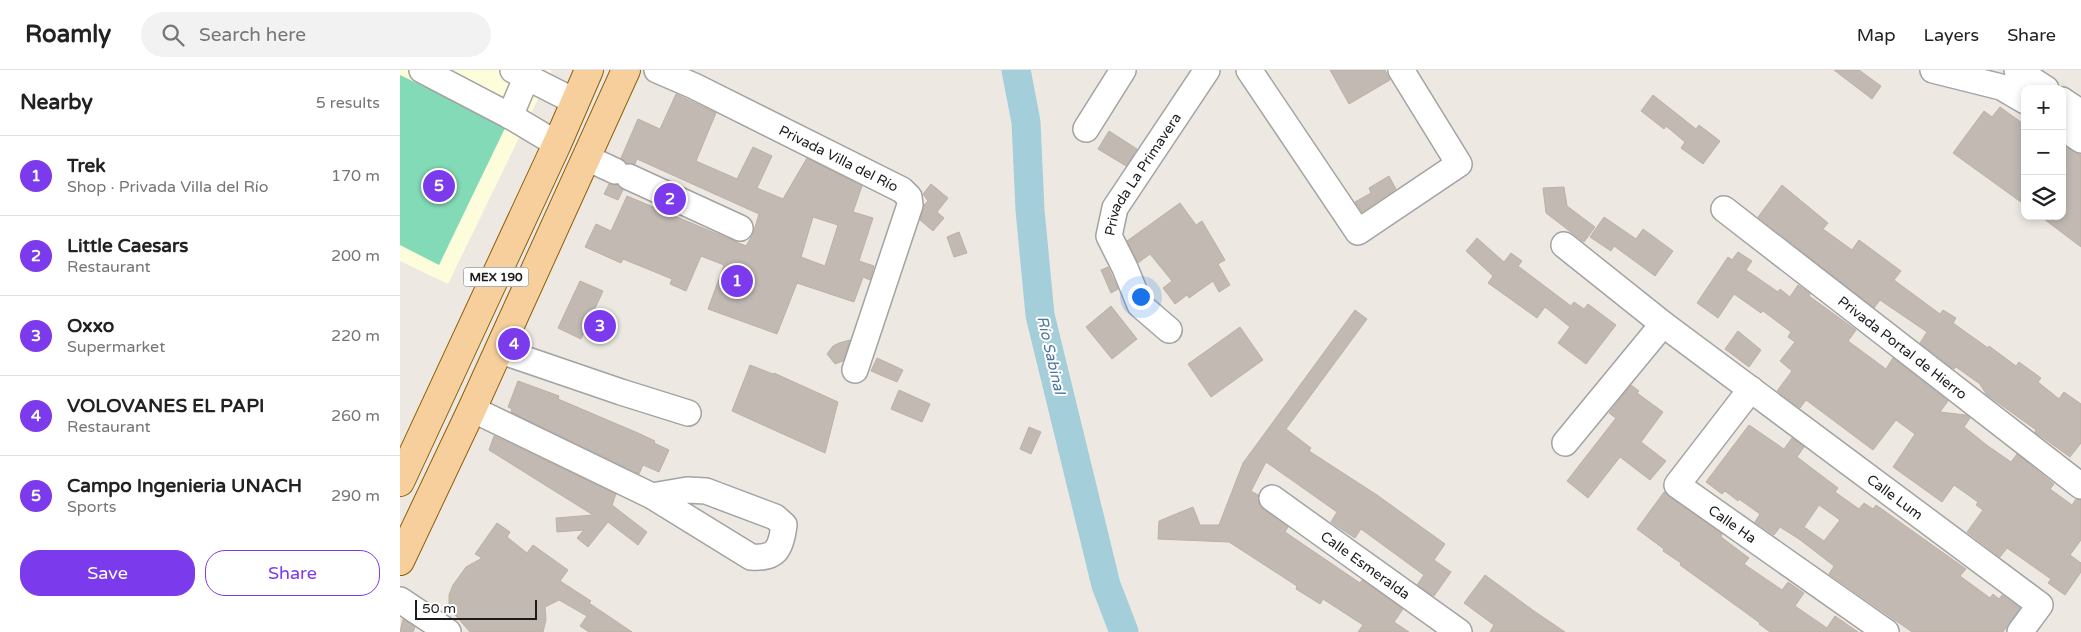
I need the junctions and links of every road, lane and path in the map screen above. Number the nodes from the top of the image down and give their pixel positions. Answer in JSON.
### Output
{"nodes":[{"id":1,"x":422,"y":70,"type":"edge"},
{"id":2,"x":588,"y":70,"type":"edge"},
{"id":3,"x":626,"y":70,"type":"edge"},
{"id":4,"x":657,"y":70,"type":"edge"},
{"id":5,"x":1123,"y":70,"type":"edge"},
{"id":6,"x":1207,"y":70,"type":"edge"},
{"id":7,"x":1249,"y":70,"type":"edge"},
{"id":8,"x":1401,"y":70,"type":"edge"},
{"id":9,"x":1934,"y":70,"type":"edge"},
{"id":10,"x":2017,"y":70,"type":"edge"},
{"id":11,"x":520,"y":73,"type":"edge"},
{"id":12,"x":2040,"y":85,"type":"edge"},
{"id":13,"x":2021,"y":99,"type":"edge"},
{"id":14,"x":574,"y":102,"type":"junction"},
{"id":15,"x":2066,"y":103,"type":"edge"},
{"id":16,"x":2081,"y":113,"type":"edge"},
{"id":17,"x":510,"y":116,"type":"junction"},
{"id":18,"x":1086,"y":129,"type":"dead end"},
{"id":19,"x":2066,"y":130,"type":"edge"},
{"id":20,"x":2081,"y":140,"type":"edge"},
{"id":21,"x":557,"y":144,"type":"junction"},
{"id":22,"x":587,"y":158,"type":"junction"},
{"id":23,"x":1724,"y":209,"type":"dead end"},
{"id":24,"x":740,"y":228,"type":"dead end"},
{"id":25,"x":1564,"y":245,"type":"dead end"},
{"id":26,"x":1663,"y":324,"type":"junction"},
{"id":27,"x":1169,"y":330,"type":"dead end"},
{"id":28,"x":498,"y":350,"type":"junction"},
{"id":29,"x":855,"y":370,"type":"dead end"},
{"id":30,"x":1751,"y":389,"type":"junction"},
{"id":31,"x":688,"y":413,"type":"dead end"},
{"id":32,"x":430,"y":418,"type":"junction"},
{"id":33,"x":467,"y":420,"type":"junction"},
{"id":34,"x":1565,"y":443,"type":"dead end"},
{"id":35,"x":400,"y":482,"type":"edge"},
{"id":36,"x":2081,"y":486,"type":"edge"},
{"id":37,"x":652,"y":496,"type":"dead end"},
{"id":38,"x":1272,"y":498,"type":"dead end"},
{"id":39,"x":400,"y":561,"type":"edge"},
{"id":40,"x":400,"y":600,"type":"edge"},
{"id":41,"x":448,"y":632,"type":"edge"},
{"id":42,"x":1459,"y":632,"type":"edge"},
{"id":43,"x":1886,"y":632,"type":"edge"},
{"id":44,"x":2020,"y":632,"type":"edge"}],
"edges":[{"from":1,"to":17,"type":"street"},
{"from":2,"to":14,"type":"main road","number":"MEX 190"},
{"from":3,"to":22,"type":"main road","number":"MEX 190"},
{"from":4,"to":29,"type":"street","name":"Privada Villa del Río"},
{"from":5,"to":18,"type":"street"},
{"from":6,"to":27,"type":"street","name":"Privada La Primavera"},
{"from":7,"to":8,"type":"street"},
{"from":9,"to":13,"type":"street"},
{"from":10,"to":12,"type":"street"},
{"from":11,"to":14,"type":"street"},
{"from":11,"to":17,"type":"street"},
{"from":14,"to":21,"type":"main road","number":"MEX 190"},
{"from":15,"to":16,"type":"street"},
{"from":17,"to":21,"type":"street"},
{"from":19,"to":20,"type":"street"},
{"from":21,"to":32,"type":"main road","number":"MEX 190"},
{"from":22,"to":24,"type":"street"},
{"from":22,"to":28,"type":"main road","number":"MEX 190"},
{"from":23,"to":36,"type":"street","name":"Privada Portal de Hierro"},
{"from":25,"to":26,"type":"street","name":"Calle Lum"},
{"from":26,"to":30,"type":"street","name":"Calle Lum"},
{"from":26,"to":34,"type":"street"},
{"from":28,"to":31,"type":"street"},
{"from":28,"to":33,"type":"main road","number":"MEX 190"},
{"from":30,"to":43,"type":"street","name":"Calle Ha"},
{"from":30,"to":44,"type":"street","name":"Calle Lum"},
{"from":32,"to":33,"type":"main road"},
{"from":32,"to":35,"type":"main road","number":"MEX 190"},
{"from":33,"to":37,"type":"street"},
{"from":33,"to":39,"type":"main road","number":"MEX 190"},
{"from":38,"to":42,"type":"street","name":"Calle Esmeralda"},
{"from":40,"to":41,"type":"street"}]}
